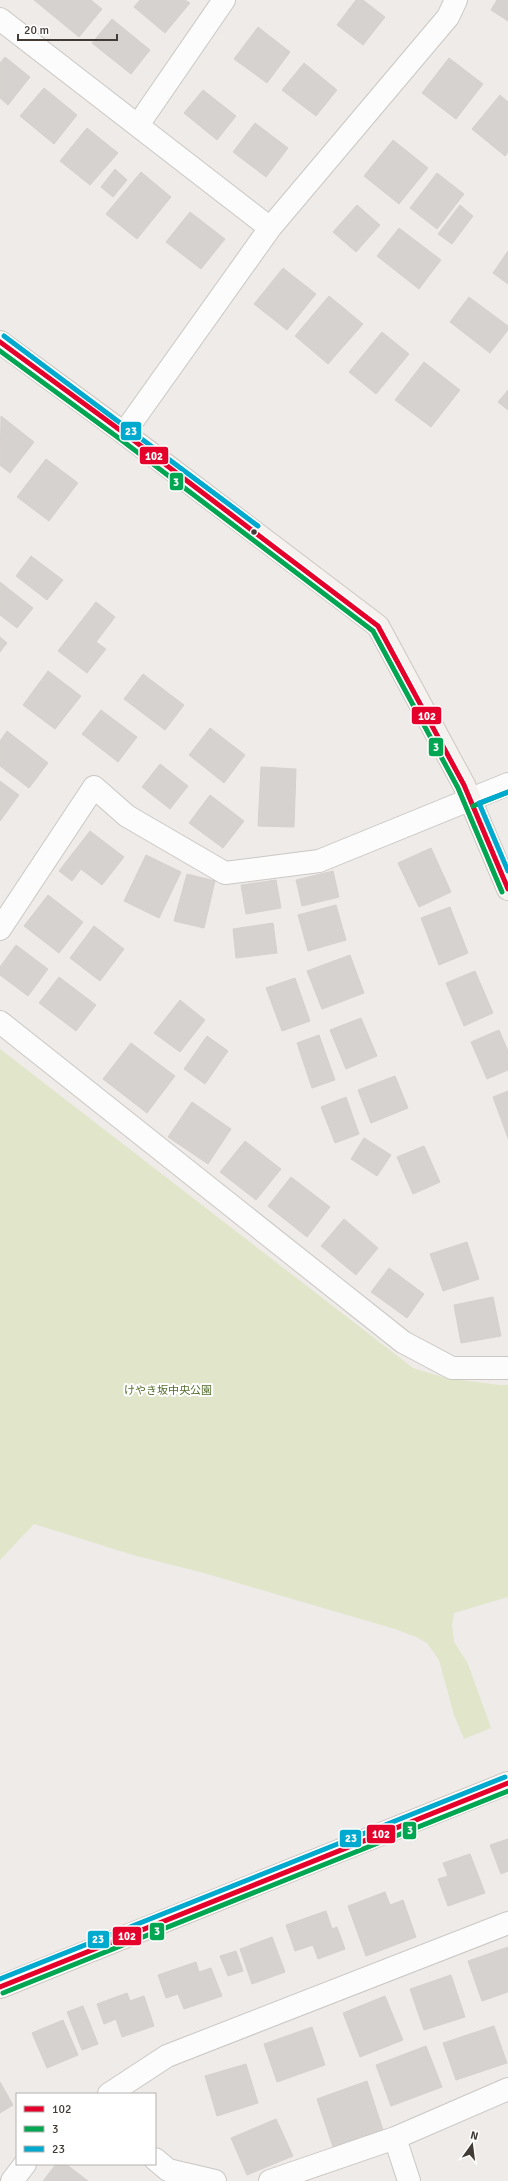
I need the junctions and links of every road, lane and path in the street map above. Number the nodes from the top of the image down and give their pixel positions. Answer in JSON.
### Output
{"nodes":[{"id":1,"x":224,"y":0,"type":"edge"},
{"id":2,"x":456,"y":0,"type":"edge"},
{"id":3,"x":0,"y":19,"type":"edge"},
{"id":4,"x":138,"y":125,"type":"junction"},
{"id":5,"x":270,"y":228,"type":"junction"},
{"id":6,"x":0,"y":342,"type":"edge"},
{"id":7,"x":124,"y":433,"type":"junction"},
{"id":8,"x":508,"y":784,"type":"edge"},
{"id":9,"x":470,"y":799,"type":"junction"},
{"id":10,"x":508,"y":890,"type":"edge"},
{"id":11,"x":0,"y":929,"type":"edge"},
{"id":12,"x":0,"y":1022,"type":"edge"},
{"id":13,"x":508,"y":1368,"type":"edge"},
{"id":14,"x":508,"y":1783,"type":"edge"},
{"id":15,"x":508,"y":1923,"type":"edge"},
{"id":16,"x":0,"y":1987,"type":"edge"},
{"id":17,"x":508,"y":2089,"type":"edge"},
{"id":18,"x":111,"y":2093,"type":"edge"},
{"id":19,"x":395,"y":2138,"type":"junction"},
{"id":20,"x":156,"y":2160,"type":"edge"},
{"id":21,"x":24,"y":2165,"type":"edge"},
{"id":22,"x":12,"y":2181,"type":"edge"},
{"id":23,"x":215,"y":2181,"type":"edge"},
{"id":24,"x":270,"y":2181,"type":"edge"},
{"id":25,"x":409,"y":2181,"type":"edge"}],
"edges":[{"from":1,"to":4,"type":"street"},
{"from":2,"to":5,"type":"street"},
{"from":3,"to":4,"type":"street"},
{"from":4,"to":5,"type":"street"},
{"from":5,"to":7,"type":"street"},
{"from":6,"to":7,"type":"street"},
{"from":7,"to":9,"type":"street"},
{"from":8,"to":9,"type":"street"},
{"from":9,"to":10,"type":"street"},
{"from":9,"to":11,"type":"street"},
{"from":12,"to":13,"type":"street"},
{"from":14,"to":16,"type":"street"},
{"from":15,"to":18,"type":"street"},
{"from":17,"to":19,"type":"street"},
{"from":19,"to":24,"type":"street"},
{"from":19,"to":25,"type":"street"},
{"from":20,"to":23,"type":"street"},
{"from":21,"to":22,"type":"street"}]}
